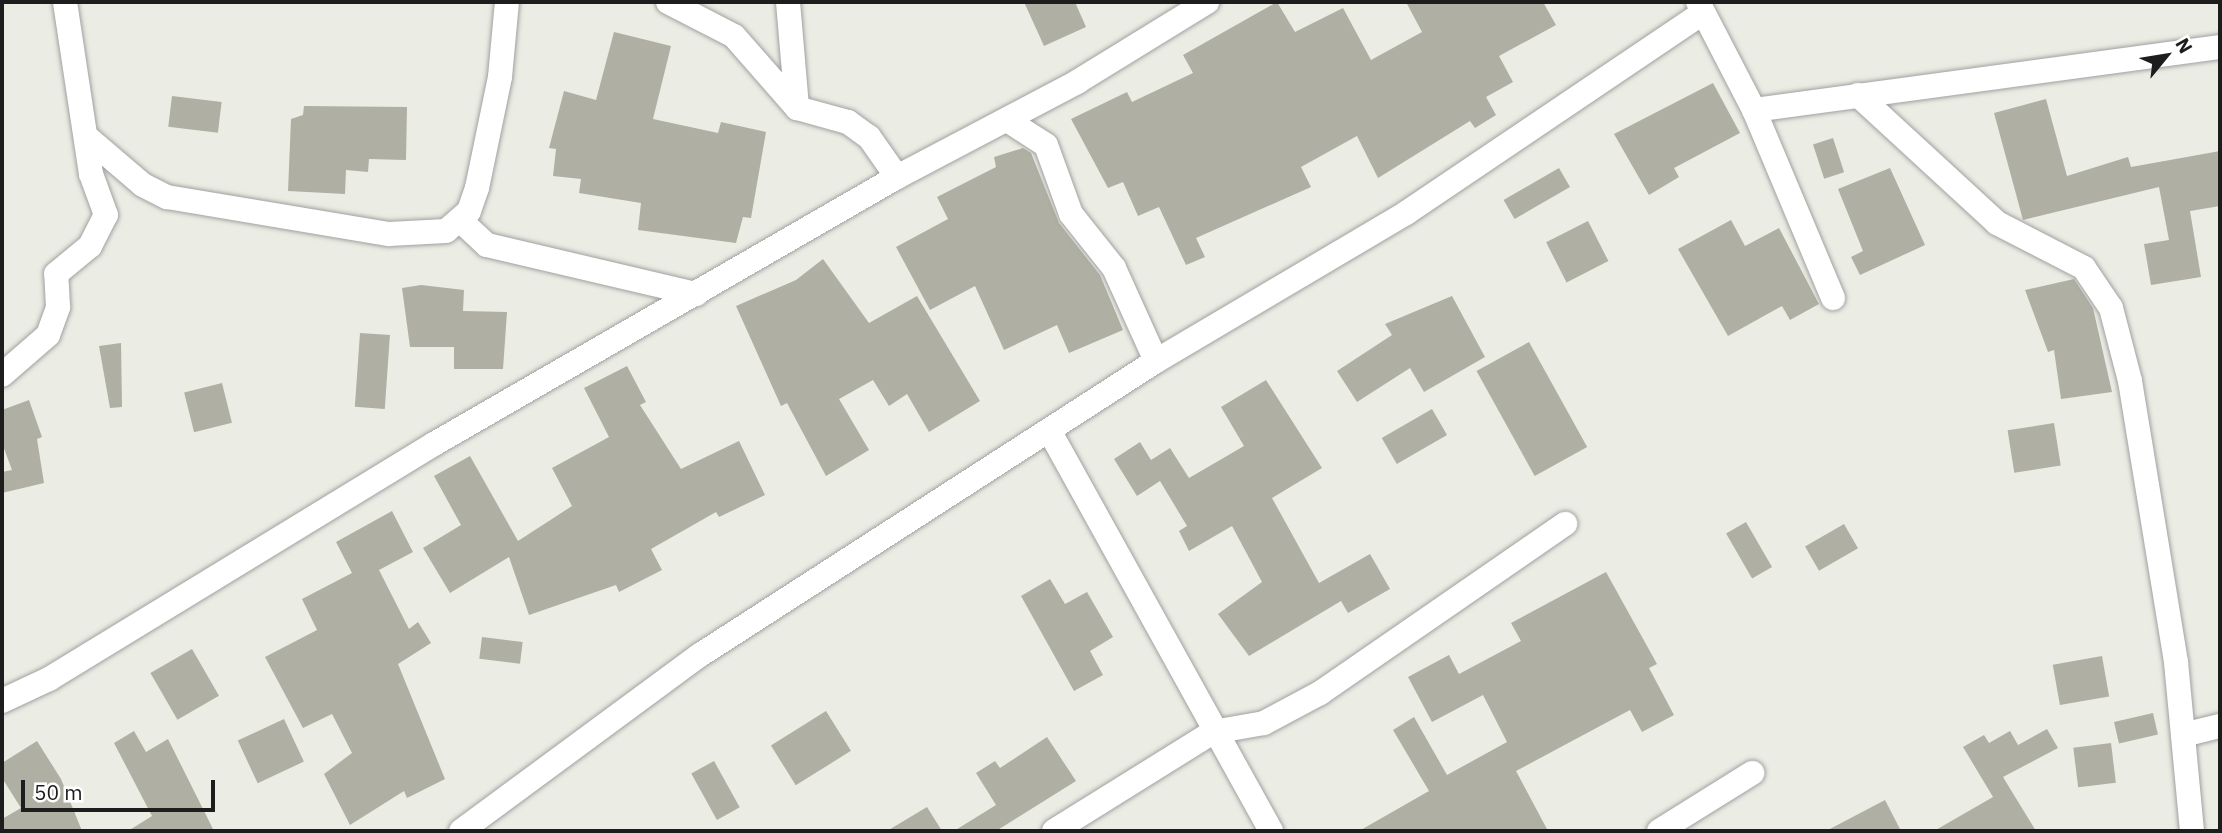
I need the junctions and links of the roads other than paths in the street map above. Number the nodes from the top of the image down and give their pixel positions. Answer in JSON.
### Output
{"nodes":[{"id":1,"x":65,"y":2,"type":"edge"},
{"id":2,"x":507,"y":2,"type":"edge"},
{"id":3,"x":668,"y":2,"type":"edge"},
{"id":4,"x":788,"y":2,"type":"edge"},
{"id":5,"x":1207,"y":2,"type":"edge"},
{"id":6,"x":1700,"y":8,"type":"edge"},
{"id":7,"x":2220,"y":47,"type":"edge"},
{"id":8,"x":1858,"y":95,"type":"junction"},
{"id":9,"x":797,"y":108,"type":"junction"},
{"id":10,"x":1754,"y":110,"type":"junction"},
{"id":11,"x":1007,"y":120,"type":"junction"},
{"id":12,"x":88,"y":138,"type":"junction"},
{"id":13,"x":897,"y":177,"type":"junction"},
{"id":14,"x":461,"y":220,"type":"junction"},
{"id":15,"x":696,"y":294,"type":"junction"},
{"id":16,"x":1833,"y":298,"type":"dead end"},
{"id":17,"x":1156,"y":361,"type":"junction"},
{"id":18,"x":2,"y":375,"type":"edge"},
{"id":19,"x":1051,"y":432,"type":"junction"},
{"id":20,"x":1565,"y":524,"type":"dead end"},
{"id":21,"x":2,"y":701,"type":"edge"},
{"id":22,"x":2220,"y":726,"type":"edge"},
{"id":23,"x":1213,"y":732,"type":"junction"},
{"id":24,"x":2183,"y":735,"type":"junction"},
{"id":25,"x":1752,"y":773,"type":"dead end"},
{"id":26,"x":2190,"y":830,"type":"edge"},
{"id":27,"x":461,"y":831,"type":"edge"},
{"id":28,"x":1054,"y":831,"type":"edge"},
{"id":29,"x":1271,"y":831,"type":"edge"},
{"id":30,"x":1659,"y":831,"type":"edge"}],
"edges":[{"from":1,"to":12,"type":"street"},
{"from":2,"to":14,"type":"street"},
{"from":3,"to":9,"type":"street"},
{"from":4,"to":9,"type":"street"},
{"from":5,"to":11,"type":"street"},
{"from":6,"to":10,"type":"street"},
{"from":6,"to":17,"type":"street"},
{"from":7,"to":8,"type":"street"},
{"from":8,"to":10,"type":"street"},
{"from":8,"to":24,"type":"street"},
{"from":9,"to":13,"type":"street"},
{"from":10,"to":16,"type":"street"},
{"from":11,"to":13,"type":"street"},
{"from":11,"to":17,"type":"street"},
{"from":12,"to":14,"type":"street"},
{"from":12,"to":18,"type":"street"},
{"from":13,"to":15,"type":"street"},
{"from":14,"to":15,"type":"street"},
{"from":15,"to":21,"type":"street"},
{"from":17,"to":19,"type":"street"},
{"from":19,"to":23,"type":"street"},
{"from":19,"to":27,"type":"street"},
{"from":20,"to":23,"type":"street"},
{"from":22,"to":24,"type":"street"},
{"from":23,"to":28,"type":"street"},
{"from":23,"to":29,"type":"street"},
{"from":24,"to":26,"type":"street"},
{"from":25,"to":30,"type":"street"}]}
